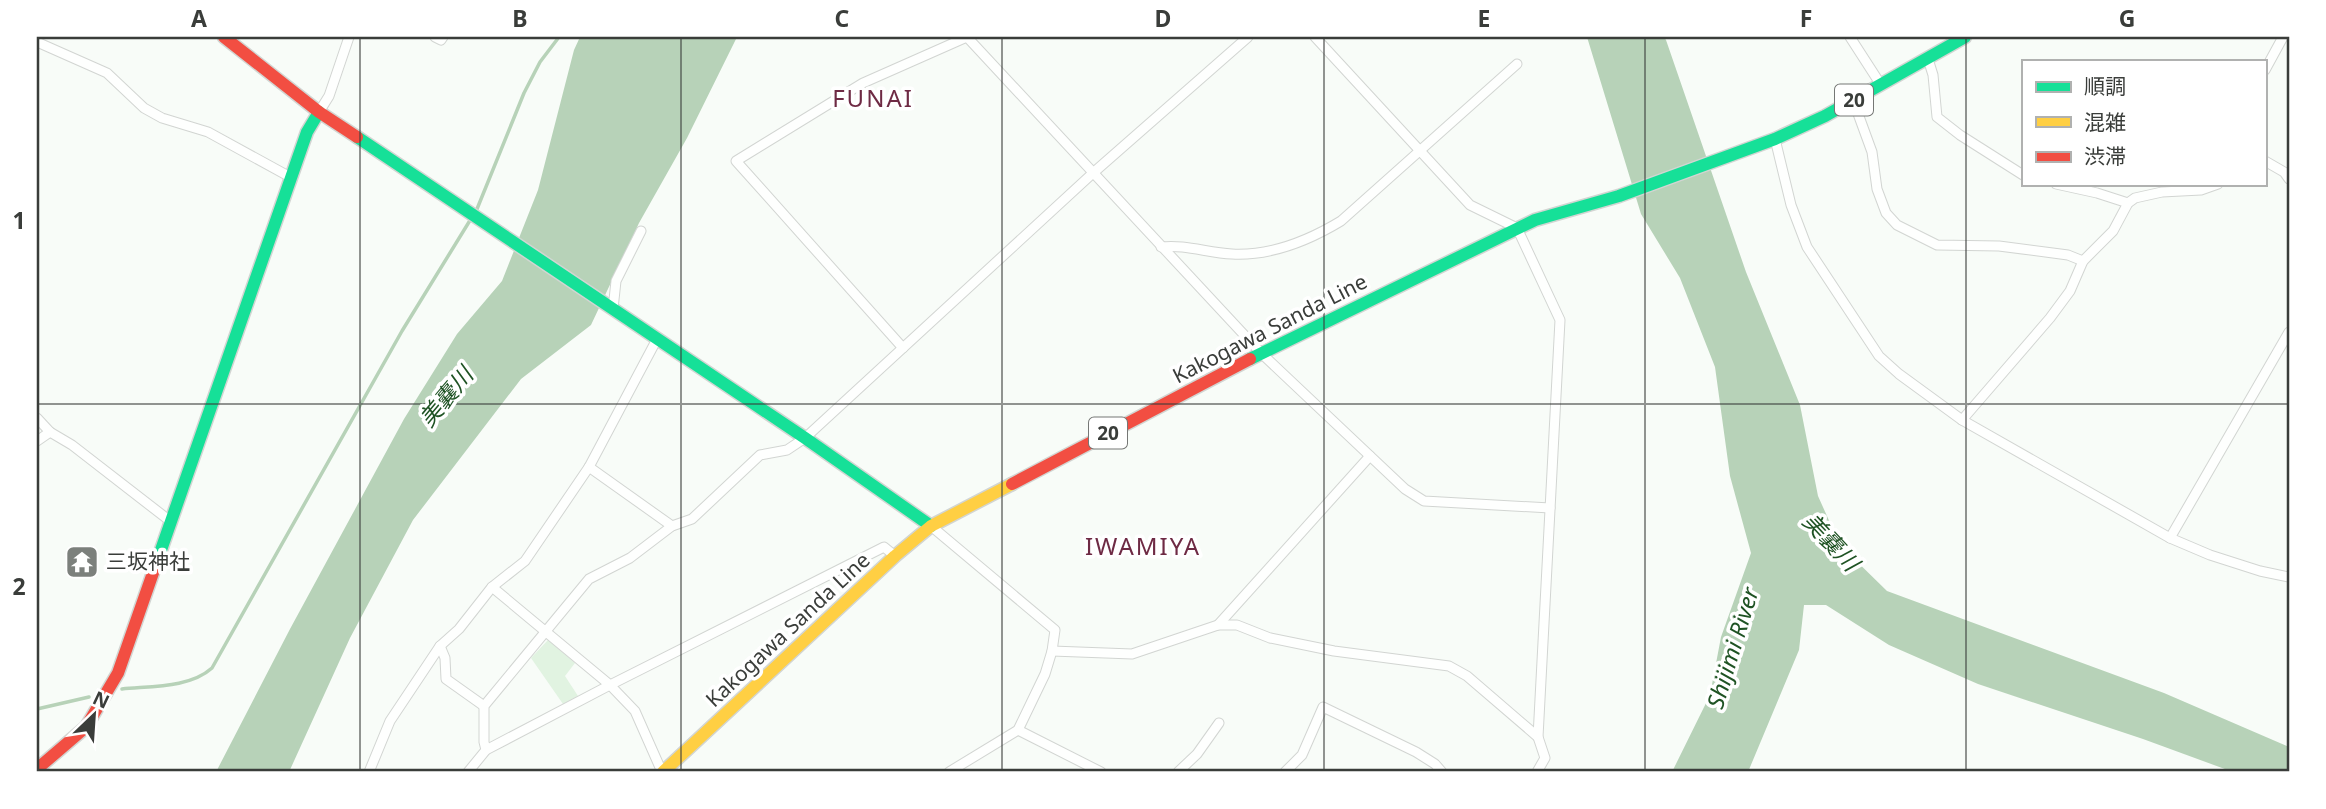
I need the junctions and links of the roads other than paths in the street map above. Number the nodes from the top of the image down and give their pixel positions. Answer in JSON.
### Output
{"nodes":[{"id":1,"x":224,"y":37,"type":"edge"},
{"id":2,"x":349,"y":37,"type":"edge"},
{"id":3,"x":435,"y":37,"type":"edge"},
{"id":4,"x":443,"y":37,"type":"edge"},
{"id":5,"x":1248,"y":37,"type":"edge"},
{"id":6,"x":1315,"y":37,"type":"edge"},
{"id":7,"x":1850,"y":37,"type":"edge"},
{"id":8,"x":1965,"y":37,"type":"edge"},
{"id":9,"x":2283,"y":37,"type":"edge"},
{"id":10,"x":37,"y":42,"type":"edge"},
{"id":11,"x":1928,"y":59,"type":"junction"},
{"id":12,"x":1517,"y":64,"type":"dead end"},
{"id":13,"x":2266,"y":68,"type":"edge"},
{"id":14,"x":1881,"y":85,"type":"junction"},
{"id":15,"x":1853,"y":100,"type":"junction"},
{"id":16,"x":319,"y":112,"type":"junction"},
{"id":17,"x":1775,"y":139,"type":"junction"},
{"id":18,"x":1421,"y":152,"type":"junction"},
{"id":19,"x":2266,"y":163,"type":"edge"},
{"id":20,"x":1093,"y":173,"type":"junction"},
{"id":21,"x":2022,"y":174,"type":"edge"},
{"id":22,"x":292,"y":178,"type":"junction"},
{"id":23,"x":2289,"y":178,"type":"edge"},
{"id":24,"x":2064,"y":186,"type":"edge"},
{"id":25,"x":2213,"y":186,"type":"edge"},
{"id":26,"x":2129,"y":203,"type":"junction"},
{"id":27,"x":1517,"y":228,"type":"junction"},
{"id":28,"x":641,"y":231,"type":"dead end"},
{"id":29,"x":1161,"y":247,"type":"junction"},
{"id":30,"x":2083,"y":261,"type":"junction"},
{"id":31,"x":613,"y":309,"type":"junction"},
{"id":32,"x":2289,"y":332,"type":"edge"},
{"id":33,"x":657,"y":340,"type":"junction"},
{"id":34,"x":903,"y":348,"type":"junction"},
{"id":35,"x":1261,"y":353,"type":"junction"},
{"id":36,"x":37,"y":418,"type":"edge"},
{"id":37,"x":1962,"y":420,"type":"junction"},
{"id":38,"x":50,"y":432,"type":"junction"},
{"id":39,"x":805,"y":439,"type":"junction"},
{"id":40,"x":37,"y":441,"type":"edge"},
{"id":41,"x":1370,"y":456,"type":"junction"},
{"id":42,"x":590,"y":467,"type":"junction"},
{"id":43,"x":1550,"y":508,"type":"junction"},
{"id":44,"x":170,"y":521,"type":"junction"},
{"id":45,"x":672,"y":526,"type":"junction"},
{"id":46,"x":931,"y":526,"type":"junction"},
{"id":47,"x":2170,"y":538,"type":"junction"},
{"id":48,"x":895,"y":556,"type":"junction"},
{"id":49,"x":2289,"y":577,"type":"edge"},
{"id":50,"x":492,"y":587,"type":"junction"},
{"id":51,"x":1218,"y":625,"type":"junction"},
{"id":52,"x":545,"y":633,"type":"junction"},
{"id":53,"x":440,"y":646,"type":"junction"},
{"id":54,"x":1052,"y":652,"type":"junction"},
{"id":55,"x":610,"y":685,"type":"junction"},
{"id":56,"x":484,"y":706,"type":"junction"},
{"id":57,"x":1219,"y":723,"type":"dead end"},
{"id":58,"x":1018,"y":730,"type":"junction"},
{"id":59,"x":1538,"y":737,"type":"junction"},
{"id":60,"x":486,"y":750,"type":"junction"},
{"id":61,"x":37,"y":769,"type":"edge"},
{"id":62,"x":369,"y":772,"type":"edge"},
{"id":63,"x":468,"y":772,"type":"edge"},
{"id":64,"x":663,"y":772,"type":"edge"},
{"id":65,"x":949,"y":772,"type":"edge"},
{"id":66,"x":1101,"y":772,"type":"edge"},
{"id":67,"x":1178,"y":772,"type":"edge"},
{"id":68,"x":1285,"y":772,"type":"edge"},
{"id":69,"x":1442,"y":772,"type":"edge"},
{"id":70,"x":1537,"y":772,"type":"edge"}],
"edges":[{"from":1,"to":16,"type":"street"},
{"from":2,"to":16,"type":"street"},
{"from":3,"to":4,"type":"street"},
{"from":5,"to":20,"type":"street"},
{"from":6,"to":18,"type":"street"},
{"from":7,"to":14,"type":"street"},
{"from":8,"to":11,"type":"street","name":"Kakogawa Sanda Line","number":"20"},
{"from":9,"to":13,"type":"street"},
{"from":10,"to":22,"type":"street"},
{"from":11,"to":14,"type":"street","name":"Kakogawa Sanda Line","number":"20"},
{"from":11,"to":21,"type":"street"},
{"from":12,"to":18,"type":"street"},
{"from":14,"to":15,"type":"street","name":"Kakogawa Sanda Line","number":"20"},
{"from":15,"to":17,"type":"street","name":"Kakogawa Sanda Line","number":"20"},
{"from":15,"to":30,"type":"street"},
{"from":16,"to":22,"type":"street"},
{"from":16,"to":31,"type":"street"},
{"from":17,"to":27,"type":"street","name":"Kakogawa Sanda Line","number":"20"},
{"from":17,"to":37,"type":"street"},
{"from":18,"to":27,"type":"street"},
{"from":18,"to":29,"type":"street"},
{"from":19,"to":23,"type":"street"},
{"from":20,"to":29,"type":"street"},
{"from":20,"to":34,"type":"street"},
{"from":20,"to":34,"type":"street"},
{"from":22,"to":44,"type":"street"},
{"from":24,"to":26,"type":"street"},
{"from":25,"to":26,"type":"street"},
{"from":26,"to":30,"type":"street"},
{"from":27,"to":35,"type":"street","name":"Kakogawa Sanda Line","number":"20"},
{"from":27,"to":43,"type":"street"},
{"from":28,"to":31,"type":"street"},
{"from":29,"to":35,"type":"street"},
{"from":30,"to":37,"type":"street"},
{"from":31,"to":33,"type":"street"},
{"from":32,"to":47,"type":"street"},
{"from":33,"to":39,"type":"street"},
{"from":33,"to":42,"type":"street"},
{"from":34,"to":39,"type":"street"},
{"from":35,"to":41,"type":"street"},
{"from":35,"to":46,"type":"street","name":"Kakogawa Sanda Line","number":"20"},
{"from":36,"to":38,"type":"street"},
{"from":37,"to":47,"type":"street"},
{"from":38,"to":40,"type":"street"},
{"from":38,"to":44,"type":"street"},
{"from":39,"to":45,"type":"street"},
{"from":39,"to":46,"type":"street"},
{"from":41,"to":43,"type":"street"},
{"from":41,"to":51,"type":"street"},
{"from":42,"to":45,"type":"street"},
{"from":42,"to":50,"type":"street"},
{"from":43,"to":59,"type":"street"},
{"from":44,"to":61,"type":"street"},
{"from":45,"to":52,"type":"street"},
{"from":46,"to":48,"type":"street","name":"Kakogawa Sanda Line","number":"20"},
{"from":46,"to":54,"type":"street"},
{"from":47,"to":49,"type":"street"},
{"from":48,"to":55,"type":"street"},
{"from":48,"to":64,"type":"street","name":"Kakogawa Sanda Line","number":"20"},
{"from":50,"to":52,"type":"street"},
{"from":50,"to":53,"type":"street"},
{"from":51,"to":54,"type":"street"},
{"from":51,"to":59,"type":"street"},
{"from":52,"to":55,"type":"street"},
{"from":52,"to":56,"type":"street"},
{"from":53,"to":56,"type":"street"},
{"from":53,"to":62,"type":"street"},
{"from":54,"to":58,"type":"street"},
{"from":55,"to":60,"type":"street"},
{"from":55,"to":64,"type":"street"},
{"from":56,"to":60,"type":"street"},
{"from":57,"to":67,"type":"street"},
{"from":58,"to":65,"type":"street"},
{"from":58,"to":66,"type":"street"},
{"from":59,"to":70,"type":"street"},
{"from":60,"to":63,"type":"street"},
{"from":68,"to":69,"type":"street"}]}
